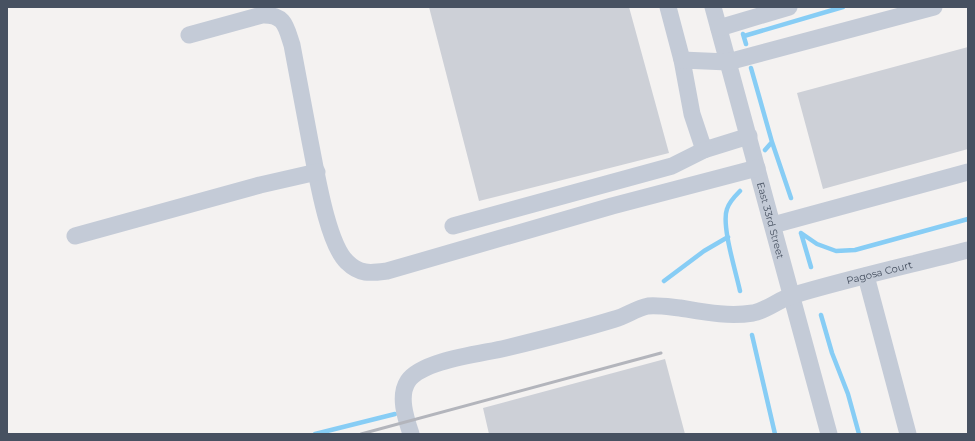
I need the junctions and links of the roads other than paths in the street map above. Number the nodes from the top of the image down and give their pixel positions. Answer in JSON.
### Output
{"nodes":[{"id":1,"x":668,"y":7,"type":"edge"},
{"id":2,"x":714,"y":7,"type":"edge"},
{"id":3,"x":789,"y":7,"type":"edge"},
{"id":4,"x":934,"y":7,"type":"edge"},
{"id":5,"x":719,"y":28,"type":"junction"},
{"id":6,"x":190,"y":35,"type":"dead end"},
{"id":7,"x":682,"y":60,"type":"junction"},
{"id":8,"x":728,"y":62,"type":"junction"},
{"id":9,"x":748,"y":136,"type":"junction"},
{"id":10,"x":704,"y":150,"type":"junction"},
{"id":11,"x":757,"y":168,"type":"junction"},
{"id":12,"x":317,"y":172,"type":"junction"},
{"id":13,"x":968,"y":172,"type":"edge"},
{"id":14,"x":773,"y":225,"type":"junction"},
{"id":15,"x":453,"y":226,"type":"dead end"},
{"id":16,"x":75,"y":236,"type":"dead end"},
{"id":17,"x":968,"y":250,"type":"edge"},
{"id":18,"x":866,"y":276,"type":"junction"},
{"id":19,"x":792,"y":295,"type":"junction"},
{"id":20,"x":411,"y":434,"type":"edge"},
{"id":21,"x":829,"y":434,"type":"edge"},
{"id":22,"x":908,"y":434,"type":"edge"}],
"edges":[{"from":1,"to":7,"type":"street"},
{"from":2,"to":5,"type":"street","name":"East 33rd Street"},
{"from":3,"to":5,"type":"street"},
{"from":4,"to":8,"type":"street"},
{"from":5,"to":8,"type":"street","name":"East 33rd Street"},
{"from":6,"to":12,"type":"street"},
{"from":7,"to":8,"type":"street"},
{"from":7,"to":10,"type":"street"},
{"from":8,"to":9,"type":"street","name":"East 33rd Street"},
{"from":9,"to":10,"type":"street"},
{"from":9,"to":11,"type":"street","name":"East 33rd Street"},
{"from":10,"to":15,"type":"street"},
{"from":11,"to":12,"type":"street"},
{"from":11,"to":14,"type":"street","name":"East 33rd Street"},
{"from":12,"to":16,"type":"street"},
{"from":13,"to":14,"type":"street"},
{"from":14,"to":19,"type":"street","name":"East 33rd Street"},
{"from":17,"to":18,"type":"street","name":"Pagosa Court"},
{"from":18,"to":19,"type":"street","name":"Pagosa Court"},
{"from":18,"to":22,"type":"street"},
{"from":19,"to":20,"type":"street","name":"Pagosa Court"},
{"from":19,"to":21,"type":"street","name":"East 33rd Street"}]}
